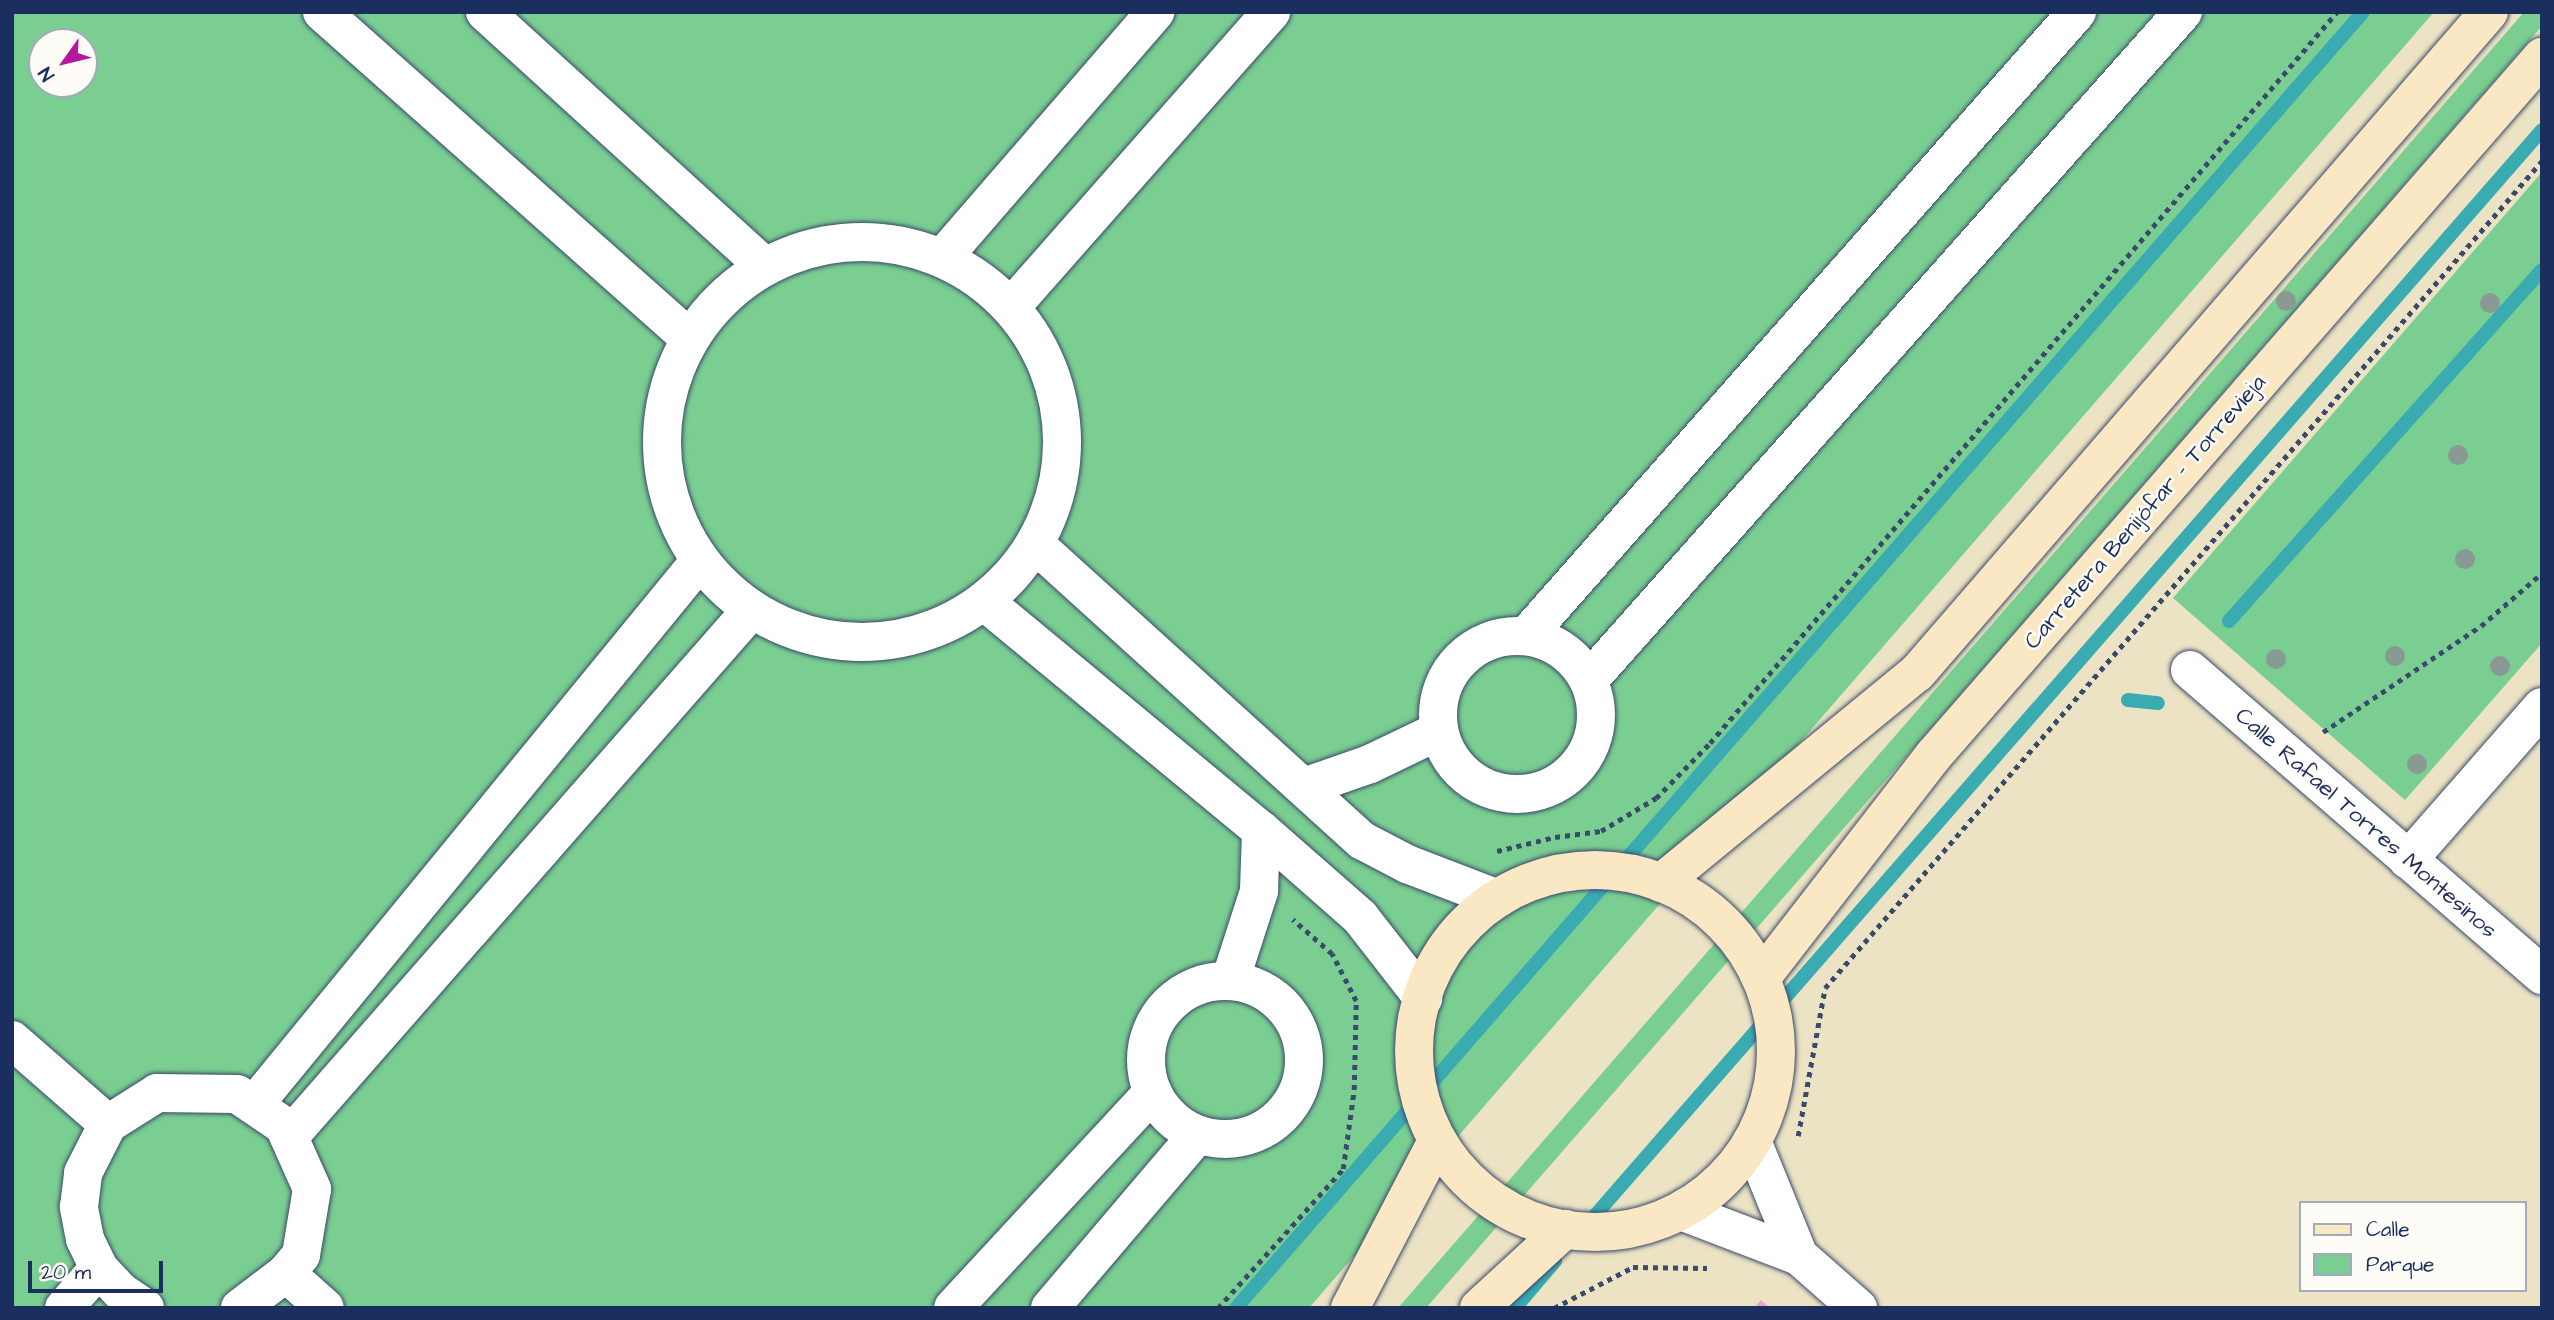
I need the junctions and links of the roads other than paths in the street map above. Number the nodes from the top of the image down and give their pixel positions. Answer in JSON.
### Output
{"nodes":[{"id":1,"x":322,"y":12,"type":"edge"},
{"id":2,"x":485,"y":12,"type":"edge"},
{"id":3,"x":1155,"y":12,"type":"edge"},
{"id":4,"x":1271,"y":12,"type":"edge"},
{"id":5,"x":2077,"y":12,"type":"edge"},
{"id":6,"x":2183,"y":12,"type":"edge"},
{"id":7,"x":2489,"y":12,"type":"edge"},
{"id":8,"x":2542,"y":57,"type":"edge"},
{"id":9,"x":944,"y":256,"type":"junction"},
{"id":10,"x":762,"y":264,"type":"junction"},
{"id":11,"x":1012,"y":306,"type":"junction"},
{"id":12,"x":688,"y":337,"type":"junction"},
{"id":13,"x":1036,"y":545,"type":"junction"},
{"id":14,"x":698,"y":563,"type":"junction"},
{"id":15,"x":985,"y":602,"type":"junction"},
{"id":16,"x":752,"y":609,"type":"junction"},
{"id":17,"x":1527,"y":635,"type":"junction"},
{"id":18,"x":2190,"y":670,"type":"dead end"},
{"id":19,"x":1588,"y":680,"type":"junction"},
{"id":20,"x":2542,"y":707,"type":"edge"},
{"id":21,"x":1438,"y":731,"type":"junction"},
{"id":22,"x":1304,"y":788,"type":"junction"},
{"id":23,"x":1261,"y":830,"type":"junction"},
{"id":24,"x":2409,"y":860,"type":"junction"},
{"id":25,"x":1661,"y":883,"type":"junction"},
{"id":26,"x":1497,"y":899,"type":"junction"},
{"id":27,"x":2542,"y":975,"type":"edge"},
{"id":28,"x":1760,"y":978,"type":"junction"},
{"id":29,"x":1230,"y":981,"type":"junction"},
{"id":30,"x":1423,"y":998,"type":"junction"},
{"id":31,"x":12,"y":1040,"type":"edge"},
{"id":32,"x":1153,"y":1092,"type":"junction"},
{"id":33,"x":254,"y":1105,"type":"junction"},
{"id":34,"x":108,"y":1124,"type":"junction"},
{"id":35,"x":1198,"y":1135,"type":"junction"},
{"id":36,"x":289,"y":1137,"type":"junction"},
{"id":37,"x":1437,"y":1141,"type":"junction"},
{"id":38,"x":1752,"y":1141,"type":"junction"},
{"id":39,"x":1681,"y":1210,"type":"junction"},
{"id":40,"x":1565,"y":1229,"type":"junction"},
{"id":41,"x":1782,"y":1249,"type":"junction"},
{"id":42,"x":99,"y":1269,"type":"junction"},
{"id":43,"x":286,"y":1273,"type":"junction"},
{"id":44,"x":64,"y":1308,"type":"edge"},
{"id":45,"x":145,"y":1308,"type":"edge"},
{"id":46,"x":240,"y":1308,"type":"edge"},
{"id":47,"x":325,"y":1308,"type":"edge"},
{"id":48,"x":953,"y":1308,"type":"edge"},
{"id":49,"x":1050,"y":1308,"type":"edge"},
{"id":50,"x":1350,"y":1308,"type":"edge"},
{"id":51,"x":1479,"y":1308,"type":"edge"},
{"id":52,"x":1858,"y":1308,"type":"edge"}],
"edges":[{"from":1,"to":12,"type":"street"},
{"from":2,"to":10,"type":"street"},
{"from":3,"to":9,"type":"street"},
{"from":4,"to":11,"type":"street"},
{"from":5,"to":17,"type":"street"},
{"from":6,"to":19,"type":"street"},
{"from":7,"to":25,"type":"main road"},
{"from":8,"to":28,"type":"main road","name":"Carretera Benijófar - Torrevieja"},
{"from":9,"to":10,"type":"street"},
{"from":9,"to":11,"type":"street"},
{"from":10,"to":12,"type":"street"},
{"from":11,"to":13,"type":"street"},
{"from":12,"to":14,"type":"street"},
{"from":13,"to":15,"type":"street"},
{"from":13,"to":22,"type":"street"},
{"from":14,"to":16,"type":"street"},
{"from":14,"to":33,"type":"street"},
{"from":15,"to":16,"type":"street"},
{"from":15,"to":23,"type":"street"},
{"from":16,"to":36,"type":"street"},
{"from":17,"to":19,"type":"street"},
{"from":17,"to":21,"type":"street"},
{"from":18,"to":24,"type":"street","name":"Calle Rafael Torres Montesinos"},
{"from":19,"to":21,"type":"street"},
{"from":20,"to":24,"type":"street"},
{"from":21,"to":22,"type":"street"},
{"from":22,"to":26,"type":"street"},
{"from":23,"to":29,"type":"street"},
{"from":23,"to":30,"type":"street"},
{"from":24,"to":27,"type":"street","name":"Calle Rafael Torres Montesinos"},
{"from":25,"to":26,"type":"main road"},
{"from":25,"to":28,"type":"main road"},
{"from":26,"to":30,"type":"main road"},
{"from":28,"to":38,"type":"main road"},
{"from":29,"to":32,"type":"street"},
{"from":29,"to":35,"type":"street"},
{"from":30,"to":37,"type":"main road"},
{"from":31,"to":34,"type":"street"},
{"from":32,"to":35,"type":"street"},
{"from":32,"to":48,"type":"street"},
{"from":33,"to":34,"type":"street"},
{"from":33,"to":36,"type":"street"},
{"from":34,"to":42,"type":"street"},
{"from":35,"to":49,"type":"street"},
{"from":36,"to":43,"type":"street"},
{"from":37,"to":40,"type":"main road"},
{"from":37,"to":50,"type":"main road"},
{"from":38,"to":39,"type":"main road"},
{"from":38,"to":41,"type":"street"},
{"from":39,"to":40,"type":"main road"},
{"from":39,"to":41,"type":"street"},
{"from":40,"to":51,"type":"main road"},
{"from":41,"to":52,"type":"street"},
{"from":42,"to":44,"type":"street"},
{"from":42,"to":45,"type":"street"},
{"from":43,"to":46,"type":"street"},
{"from":43,"to":47,"type":"street"}]}
